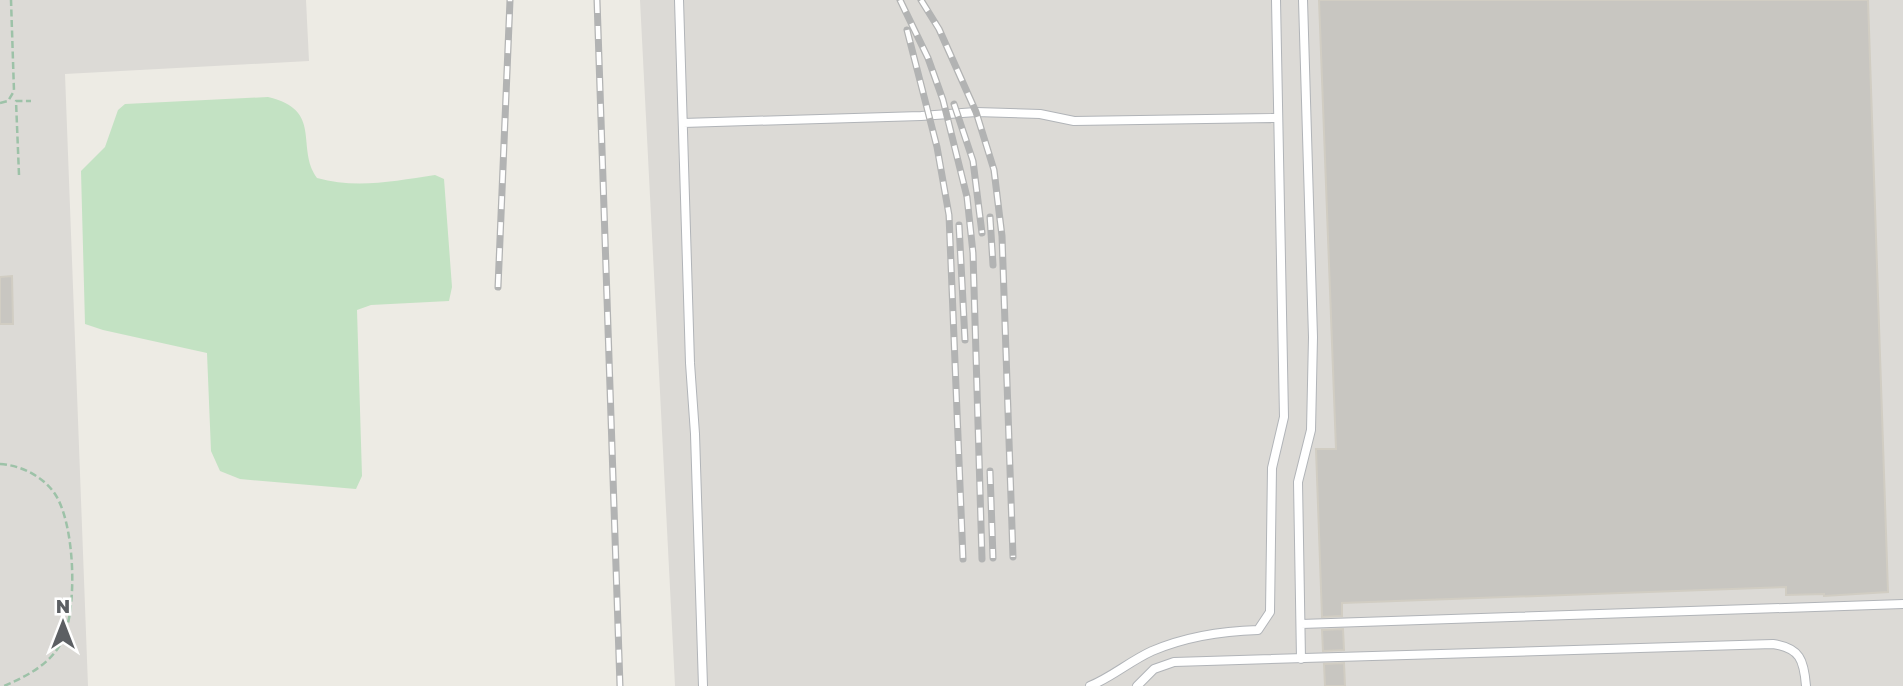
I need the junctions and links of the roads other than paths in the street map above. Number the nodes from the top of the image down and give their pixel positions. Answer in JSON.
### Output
{"nodes":[{"id":1,"x":679,"y":0,"type":"edge"},
{"id":2,"x":1276,"y":0,"type":"edge"},
{"id":3,"x":1303,"y":0,"type":"edge"},
{"id":4,"x":1278,"y":118,"type":"junction"},
{"id":5,"x":683,"y":123,"type":"junction"},
{"id":6,"x":1903,"y":604,"type":"edge"},
{"id":7,"x":1301,"y":624,"type":"junction"},
{"id":8,"x":1301,"y":659,"type":"junction"},
{"id":9,"x":703,"y":686,"type":"edge"},
{"id":10,"x":1090,"y":686,"type":"edge"},
{"id":11,"x":1137,"y":686,"type":"edge"},
{"id":12,"x":1806,"y":686,"type":"edge"}],
"edges":[{"from":1,"to":5,"type":"lane"},
{"from":2,"to":4,"type":"lane"},
{"from":3,"to":7,"type":"lane"},
{"from":4,"to":5,"type":"lane"},
{"from":4,"to":10,"type":"lane"},
{"from":5,"to":9,"type":"lane"},
{"from":6,"to":7,"type":"lane"},
{"from":7,"to":8,"type":"lane"},
{"from":8,"to":11,"type":"lane"},
{"from":8,"to":12,"type":"lane"}]}
